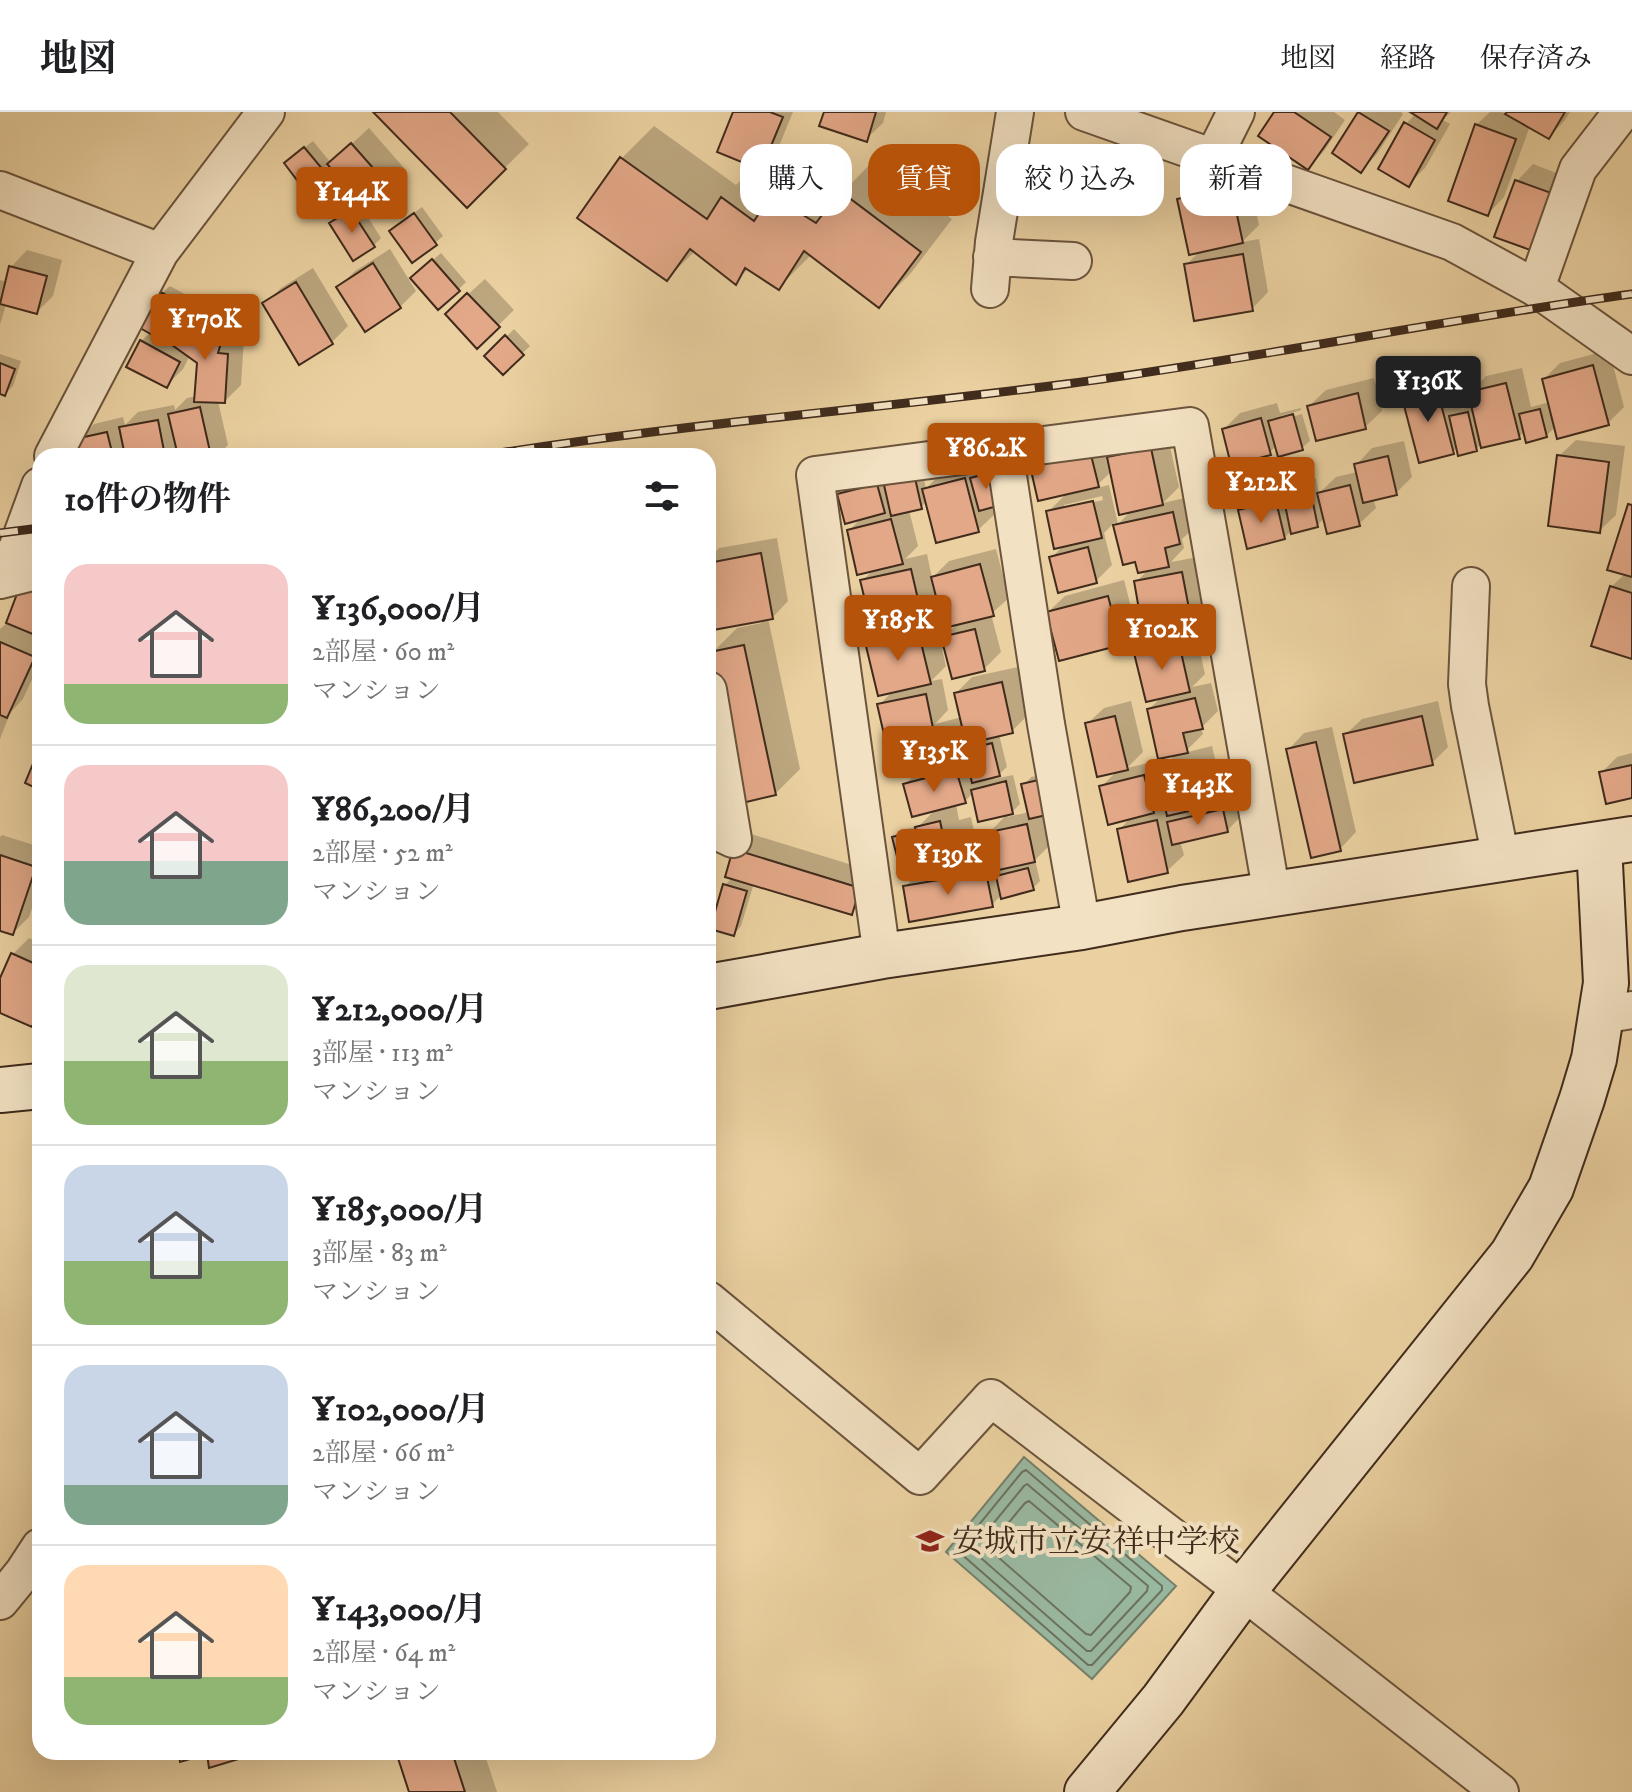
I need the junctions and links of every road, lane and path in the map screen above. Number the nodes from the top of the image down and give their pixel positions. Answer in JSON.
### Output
{"nodes":[{"id":1,"x":266,"y":112,"type":"edge"},
{"id":2,"x":1015,"y":112,"type":"edge"},
{"id":3,"x":1084,"y":112,"type":"edge"},
{"id":4,"x":1236,"y":112,"type":"edge"},
{"id":5,"x":1622,"y":112,"type":"edge"},
{"id":6,"x":1220,"y":144,"type":"edge"},
{"id":7,"x":1180,"y":146,"type":"edge"},
{"id":8,"x":1292,"y":186,"type":"edge"},
{"id":9,"x":0,"y":190,"type":"edge"},
{"id":10,"x":160,"y":252,"type":"junction"},
{"id":11,"x":1073,"y":261,"type":"dead end"},
{"id":12,"x":1536,"y":288,"type":"junction"},
{"id":13,"x":1632,"y":356,"type":"edge"},
{"id":14,"x":57,"y":448,"type":"edge"},
{"id":15,"x":1004,"y":450,"type":"junction"},
{"id":16,"x":32,"y":508,"type":"edge"},
{"id":17,"x":32,"y":572,"type":"edge"},
{"id":18,"x":0,"y":573,"type":"edge"},
{"id":19,"x":0,"y":580,"type":"edge"},
{"id":20,"x":1471,"y":586,"type":"dead end"},
{"id":21,"x":716,"y":738,"type":"edge"},
{"id":22,"x":716,"y":831,"type":"edge"},
{"id":23,"x":1616,"y":842,"type":"edge"},
{"id":24,"x":1501,"y":859,"type":"junction"},
{"id":25,"x":1272,"y":895,"type":"junction"},
{"id":26,"x":1082,"y":927,"type":"junction"},
{"id":27,"x":882,"y":956,"type":"junction"},
{"id":28,"x":716,"y":986,"type":"edge"},
{"id":29,"x":1616,"y":1013,"type":"edge"},
{"id":30,"x":32,"y":1087,"type":"edge"},
{"id":31,"x":0,"y":1090,"type":"edge"},
{"id":32,"x":716,"y":1307,"type":"edge"},
{"id":33,"x":32,"y":1559,"type":"edge"},
{"id":34,"x":1243,"y":1591,"type":"junction"},
{"id":35,"x":0,"y":1601,"type":"edge"},
{"id":36,"x":1087,"y":1792,"type":"edge"},
{"id":37,"x":1500,"y":1792,"type":"edge"}],
"edges":[{"from":1,"to":10,"type":"street"},
{"from":2,"to":11,"type":"street"},
{"from":3,"to":7,"type":"street"},
{"from":4,"to":6,"type":"street"},
{"from":5,"to":12,"type":"street"},
{"from":8,"to":12,"type":"street"},
{"from":9,"to":10,"type":"street"},
{"from":10,"to":14,"type":"street"},
{"from":12,"to":13,"type":"street"},
{"from":15,"to":25,"type":"street"},
{"from":15,"to":26,"type":"street"},
{"from":15,"to":27,"type":"street"},
{"from":16,"to":18,"type":"street"},
{"from":17,"to":19,"type":"street"},
{"from":20,"to":24,"type":"street"},
{"from":21,"to":22,"type":"street"},
{"from":23,"to":24,"type":"street"},
{"from":23,"to":29,"type":"street"},
{"from":24,"to":25,"type":"street"},
{"from":25,"to":26,"type":"street"},
{"from":26,"to":27,"type":"street"},
{"from":27,"to":28,"type":"street"},
{"from":29,"to":34,"type":"street"},
{"from":30,"to":31,"type":"street"},
{"from":32,"to":34,"type":"street"},
{"from":33,"to":35,"type":"street"},
{"from":34,"to":36,"type":"street"},
{"from":34,"to":37,"type":"street"}]}
